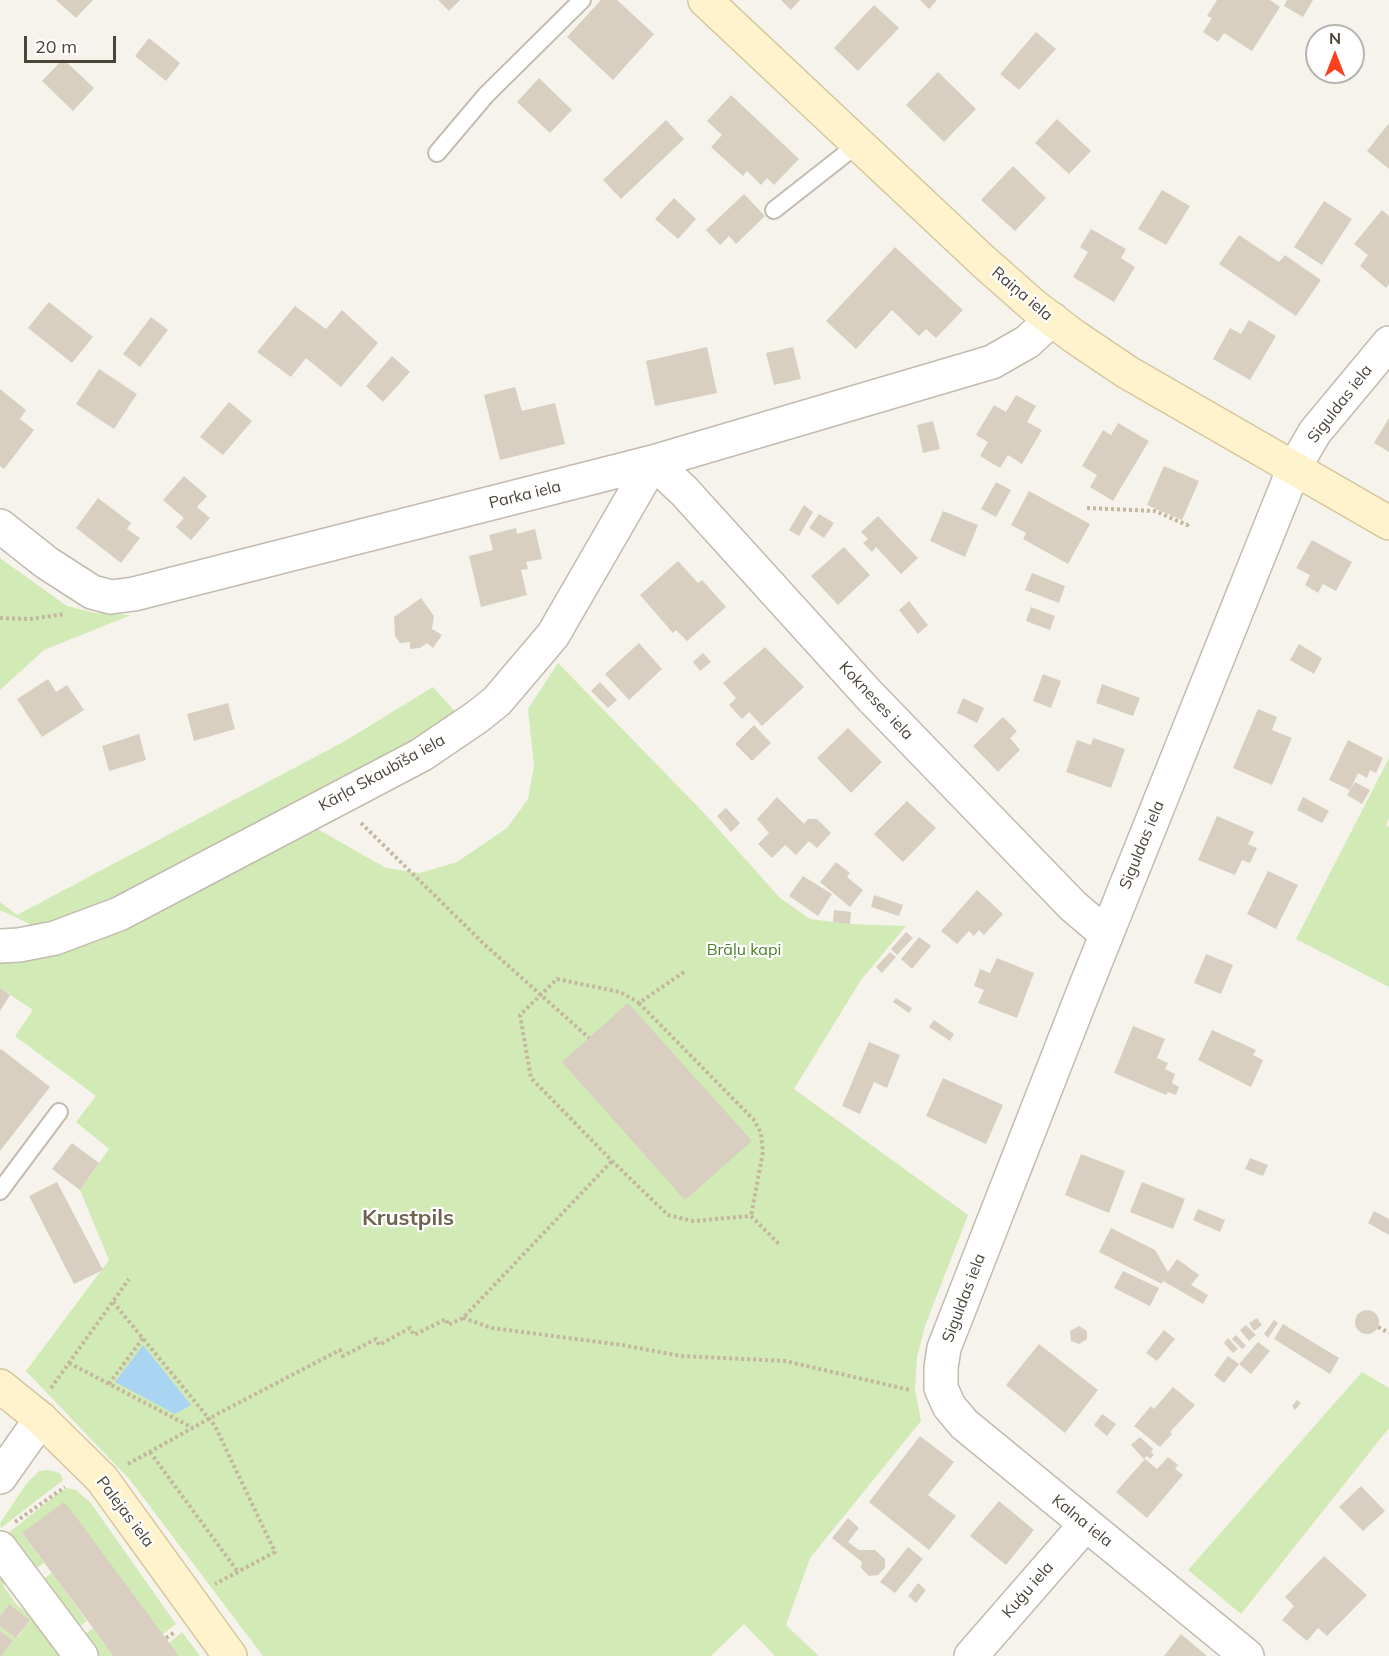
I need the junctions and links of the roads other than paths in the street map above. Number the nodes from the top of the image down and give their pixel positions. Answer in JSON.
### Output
{"nodes":[{"id":1,"x":582,"y":0,"type":"edge"},
{"id":2,"x":705,"y":0,"type":"edge"},
{"id":3,"x":858,"y":144,"type":"junction"},
{"id":4,"x":437,"y":153,"type":"dead end"},
{"id":5,"x":774,"y":210,"type":"dead end"},
{"id":6,"x":1052,"y":319,"type":"junction"},
{"id":7,"x":1389,"y":343,"type":"edge"},
{"id":8,"x":653,"y":462,"type":"junction"},
{"id":9,"x":1294,"y":468,"type":"junction"},
{"id":10,"x":1389,"y":523,"type":"edge"},
{"id":11,"x":0,"y":526,"type":"edge"},
{"id":12,"x":0,"y":921,"type":"edge"},
{"id":13,"x":1106,"y":934,"type":"junction"},
{"id":14,"x":55,"y":938,"type":"junction"},
{"id":15,"x":0,"y":946,"type":"edge"},
{"id":16,"x":59,"y":1112,"type":"dead end"},
{"id":17,"x":0,"y":1191,"type":"edge"},
{"id":18,"x":941,"y":1380,"type":"joint"},
{"id":19,"x":0,"y":1386,"type":"edge"},
{"id":20,"x":37,"y":1416,"type":"junction"},
{"id":21,"x":0,"y":1477,"type":"edge"},
{"id":22,"x":1086,"y":1524,"type":"junction"},
{"id":23,"x":7,"y":1536,"type":"edge"},
{"id":24,"x":81,"y":1656,"type":"edge"},
{"id":25,"x":230,"y":1656,"type":"edge"},
{"id":26,"x":971,"y":1656,"type":"edge"},
{"id":27,"x":1247,"y":1656,"type":"edge"}],
"edges":[{"from":1,"to":4,"type":"lane"},
{"from":2,"to":3,"type":"street","name":"Raiņa iela"},
{"from":3,"to":5,"type":"lane"},
{"from":3,"to":6,"type":"street","name":"Raiņa iela"},
{"from":6,"to":8,"type":"street","name":"Parka iela"},
{"from":6,"to":9,"type":"street","name":"Raiņa iela"},
{"from":7,"to":9,"type":"street","name":"Siguldas iela"},
{"from":8,"to":11,"type":"street","name":"Parka iela"},
{"from":8,"to":13,"type":"street","name":"Kokneses iela"},
{"from":8,"to":14,"type":"street","name":"Kārļa Skaubīša iela"},
{"from":9,"to":10,"type":"street","name":"Raiņa iela"},
{"from":9,"to":13,"type":"street","name":"Siguldas iela"},
{"from":12,"to":14,"type":"street"},
{"from":13,"to":18,"type":"street","name":"Siguldas iela"},
{"from":14,"to":15,"type":"street","name":"Kārļa Skaubīša iela"},
{"from":16,"to":17,"type":"lane"},
{"from":18,"to":22,"type":"street","name":"Kalna iela"},
{"from":19,"to":20,"type":"street","name":"Palejas iela"},
{"from":20,"to":21,"type":"street"},
{"from":20,"to":25,"type":"street","name":"Palejas iela"},
{"from":22,"to":26,"type":"street","name":"Kuģu iela"},
{"from":22,"to":27,"type":"street","name":"Kalna iela"},
{"from":23,"to":24,"type":"street"}]}
